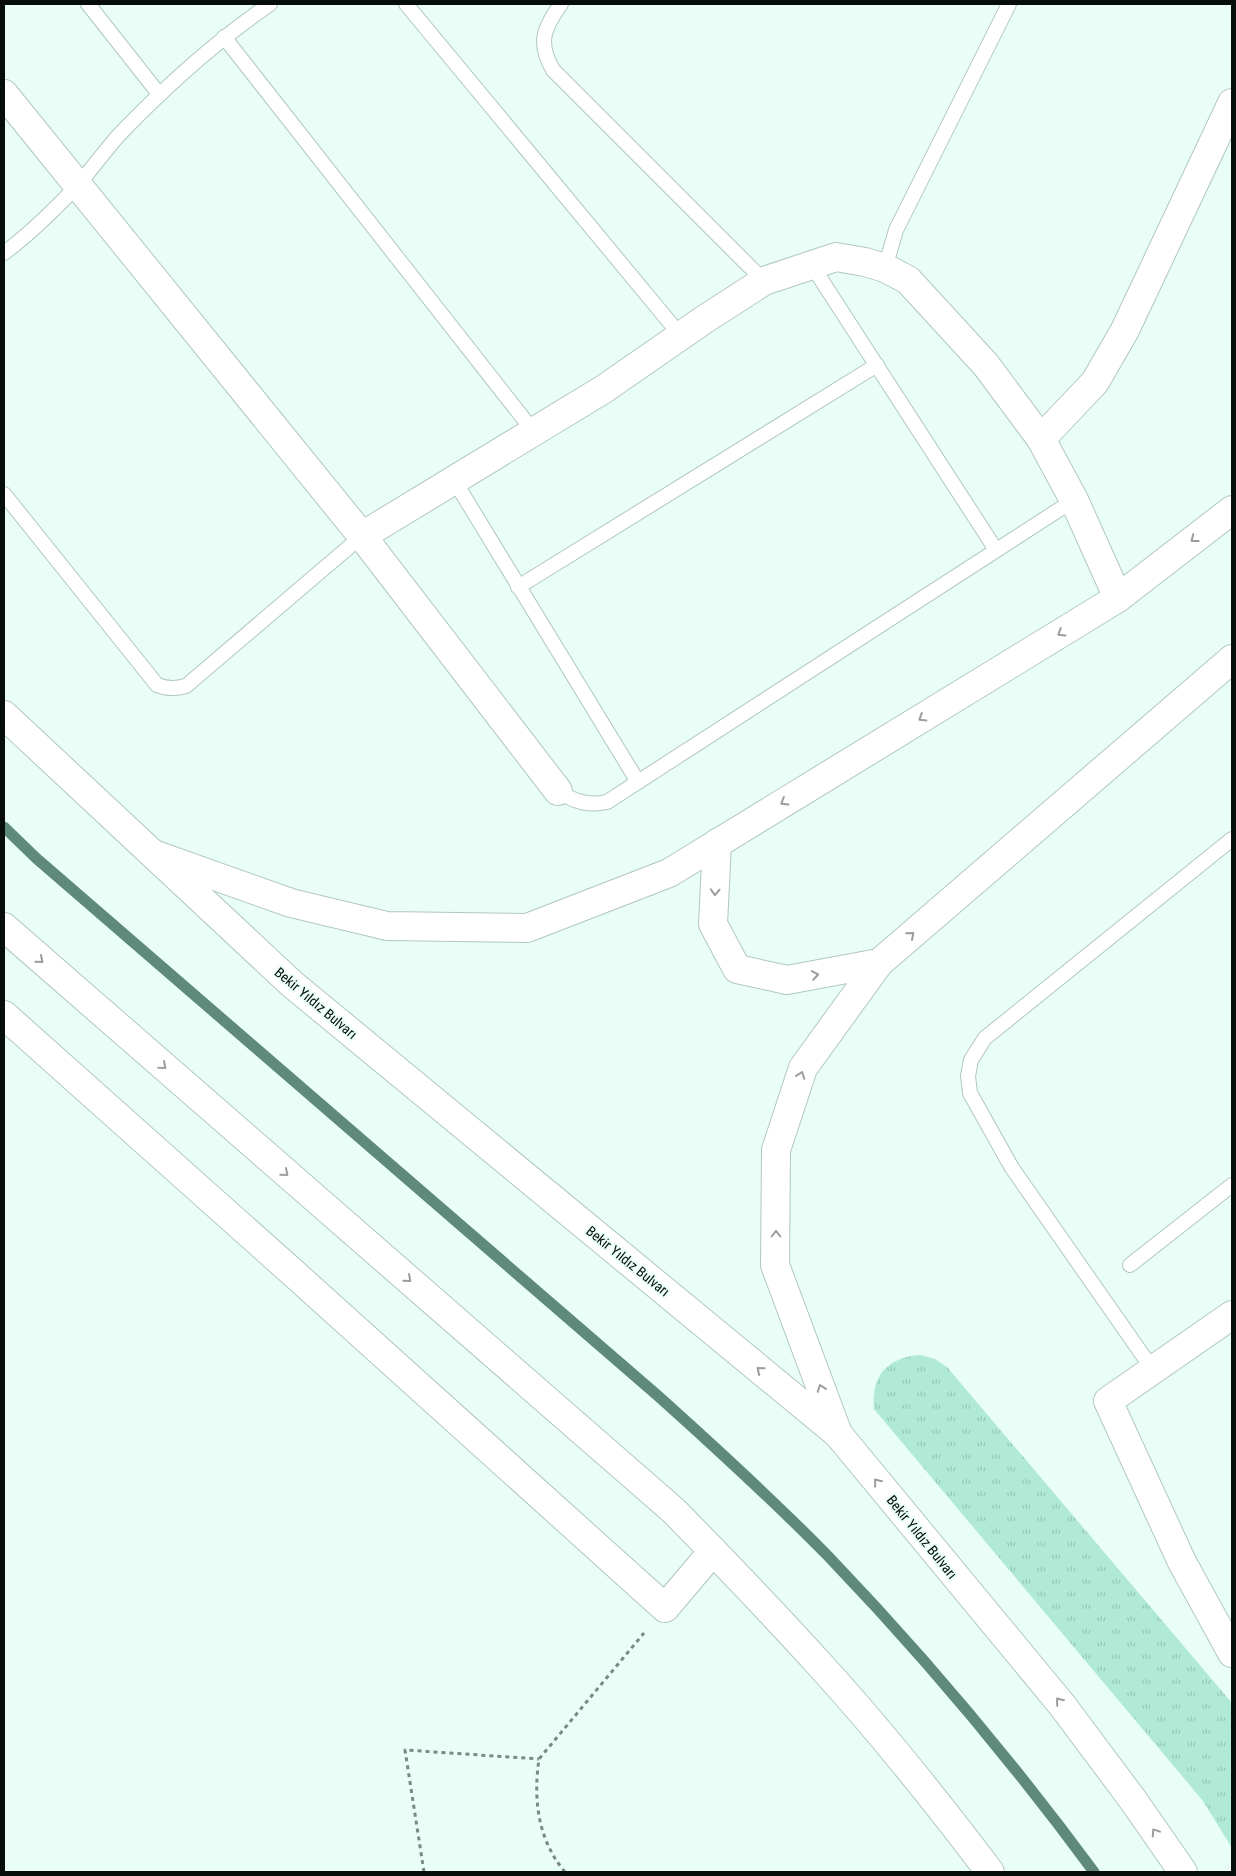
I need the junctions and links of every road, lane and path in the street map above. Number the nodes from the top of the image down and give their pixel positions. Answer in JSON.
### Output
{"nodes":[{"id":1,"x":88,"y":4,"type":"edge"},
{"id":2,"x":270,"y":4,"type":"edge"},
{"id":3,"x":406,"y":4,"type":"edge"},
{"id":4,"x":561,"y":4,"type":"edge"},
{"id":5,"x":1010,"y":4,"type":"edge"},
{"id":6,"x":224,"y":38,"type":"junction"},
{"id":7,"x":4,"y":94,"type":"edge"},
{"id":8,"x":159,"y":94,"type":"junction"},
{"id":9,"x":1232,"y":102,"type":"edge"},
{"id":10,"x":77,"y":185,"type":"junction"},
{"id":11,"x":4,"y":253,"type":"edge"},
{"id":12,"x":811,"y":264,"type":"junction"},
{"id":13,"x":885,"y":268,"type":"junction"},
{"id":14,"x":764,"y":281,"type":"junction"},
{"id":15,"x":681,"y":336,"type":"junction"},
{"id":16,"x":877,"y":365,"type":"junction"},
{"id":17,"x":534,"y":432,"type":"junction"},
{"id":18,"x":1041,"y":439,"type":"junction"},
{"id":19,"x":454,"y":480,"type":"junction"},
{"id":20,"x":4,"y":494,"type":"edge"},
{"id":21,"x":1074,"y":500,"type":"junction"},
{"id":22,"x":1232,"y":510,"type":"edge"},
{"id":23,"x":362,"y":536,"type":"junction"},
{"id":24,"x":996,"y":550,"type":"junction"},
{"id":25,"x":518,"y":586,"type":"junction"},
{"id":26,"x":1118,"y":598,"type":"junction"},
{"id":27,"x":1232,"y":659,"type":"edge"},
{"id":28,"x":4,"y":715,"type":"edge"},
{"id":29,"x":638,"y":782,"type":"junction"},
{"id":30,"x":558,"y":791,"type":"joint"},
{"id":31,"x":1232,"y":839,"type":"edge"},
{"id":32,"x":717,"y":843,"type":"junction"},
{"id":33,"x":153,"y":854,"type":"junction"},
{"id":34,"x":4,"y":927,"type":"edge"},
{"id":35,"x":879,"y":963,"type":"junction"},
{"id":36,"x":4,"y":1015,"type":"edge"},
{"id":37,"x":1232,"y":1185,"type":"edge"},
{"id":38,"x":1130,"y":1265,"type":"dead end"},
{"id":39,"x":1232,"y":1314,"type":"edge"},
{"id":40,"x":1153,"y":1370,"type":"junction"},
{"id":41,"x":838,"y":1434,"type":"junction"},
{"id":42,"x":713,"y":1551,"type":"junction"},
{"id":43,"x":665,"y":1608,"type":"junction"},
{"id":44,"x":1231,"y":1650,"type":"edge"},
{"id":45,"x":539,"y":1759,"type":"junction"},
{"id":46,"x":424,"y":1872,"type":"edge"},
{"id":47,"x":565,"y":1872,"type":"edge"},
{"id":48,"x":990,"y":1872,"type":"edge"},
{"id":49,"x":1183,"y":1872,"type":"edge"}],
"edges":[{"from":1,"to":8,"type":"lane"},
{"from":2,"to":6,"type":"lane"},
{"from":3,"to":15,"type":"lane"},
{"from":4,"to":14,"type":"lane"},
{"from":5,"to":13,"type":"lane"},
{"from":6,"to":8,"type":"lane"},
{"from":6,"to":17,"type":"lane"},
{"from":7,"to":10,"type":"street"},
{"from":8,"to":10,"type":"lane"},
{"from":9,"to":18,"type":"street"},
{"from":10,"to":11,"type":"lane"},
{"from":10,"to":23,"type":"street"},
{"from":12,"to":13,"type":"street"},
{"from":12,"to":14,"type":"street"},
{"from":12,"to":16,"type":"lane"},
{"from":13,"to":18,"type":"street"},
{"from":14,"to":15,"type":"street"},
{"from":15,"to":17,"type":"street"},
{"from":16,"to":24,"type":"lane"},
{"from":16,"to":25,"type":"lane"},
{"from":17,"to":19,"type":"street"},
{"from":18,"to":21,"type":"street"},
{"from":19,"to":23,"type":"street"},
{"from":19,"to":25,"type":"lane"},
{"from":20,"to":23,"type":"lane"},
{"from":21,"to":24,"type":"lane"},
{"from":21,"to":26,"type":"street"},
{"from":22,"to":26,"type":"street","one_way":true},
{"from":23,"to":30,"type":"street"},
{"from":24,"to":29,"type":"lane"},
{"from":25,"to":29,"type":"lane"},
{"from":26,"to":32,"type":"street","one_way":true},
{"from":35,"to":27,"type":"street","one_way":true},
{"from":28,"to":33,"type":"street","name":"Bekir Yıldız Bulvarı"},
{"from":29,"to":30,"type":"lane"},
{"from":31,"to":40,"type":"lane"},
{"from":32,"to":33,"type":"street"},
{"from":32,"to":35,"type":"street","one_way":true},
{"from":41,"to":33,"type":"street","name":"Bekir Yıldız Bulvarı","one_way":true},
{"from":34,"to":42,"type":"street","one_way":true},
{"from":41,"to":35,"type":"street","one_way":true},
{"from":36,"to":43,"type":"street"},
{"from":37,"to":38,"type":"lane"},
{"from":39,"to":40,"type":"street"},
{"from":40,"to":44,"type":"street"},
{"from":49,"to":41,"type":"street","name":"Bekir Yıldız Bulvarı","one_way":true},
{"from":42,"to":43,"type":"street"},
{"from":42,"to":48,"type":"street"},
{"from":43,"to":45,"type":"path"},
{"from":45,"to":46,"type":"path"},
{"from":45,"to":47,"type":"path"}]}
